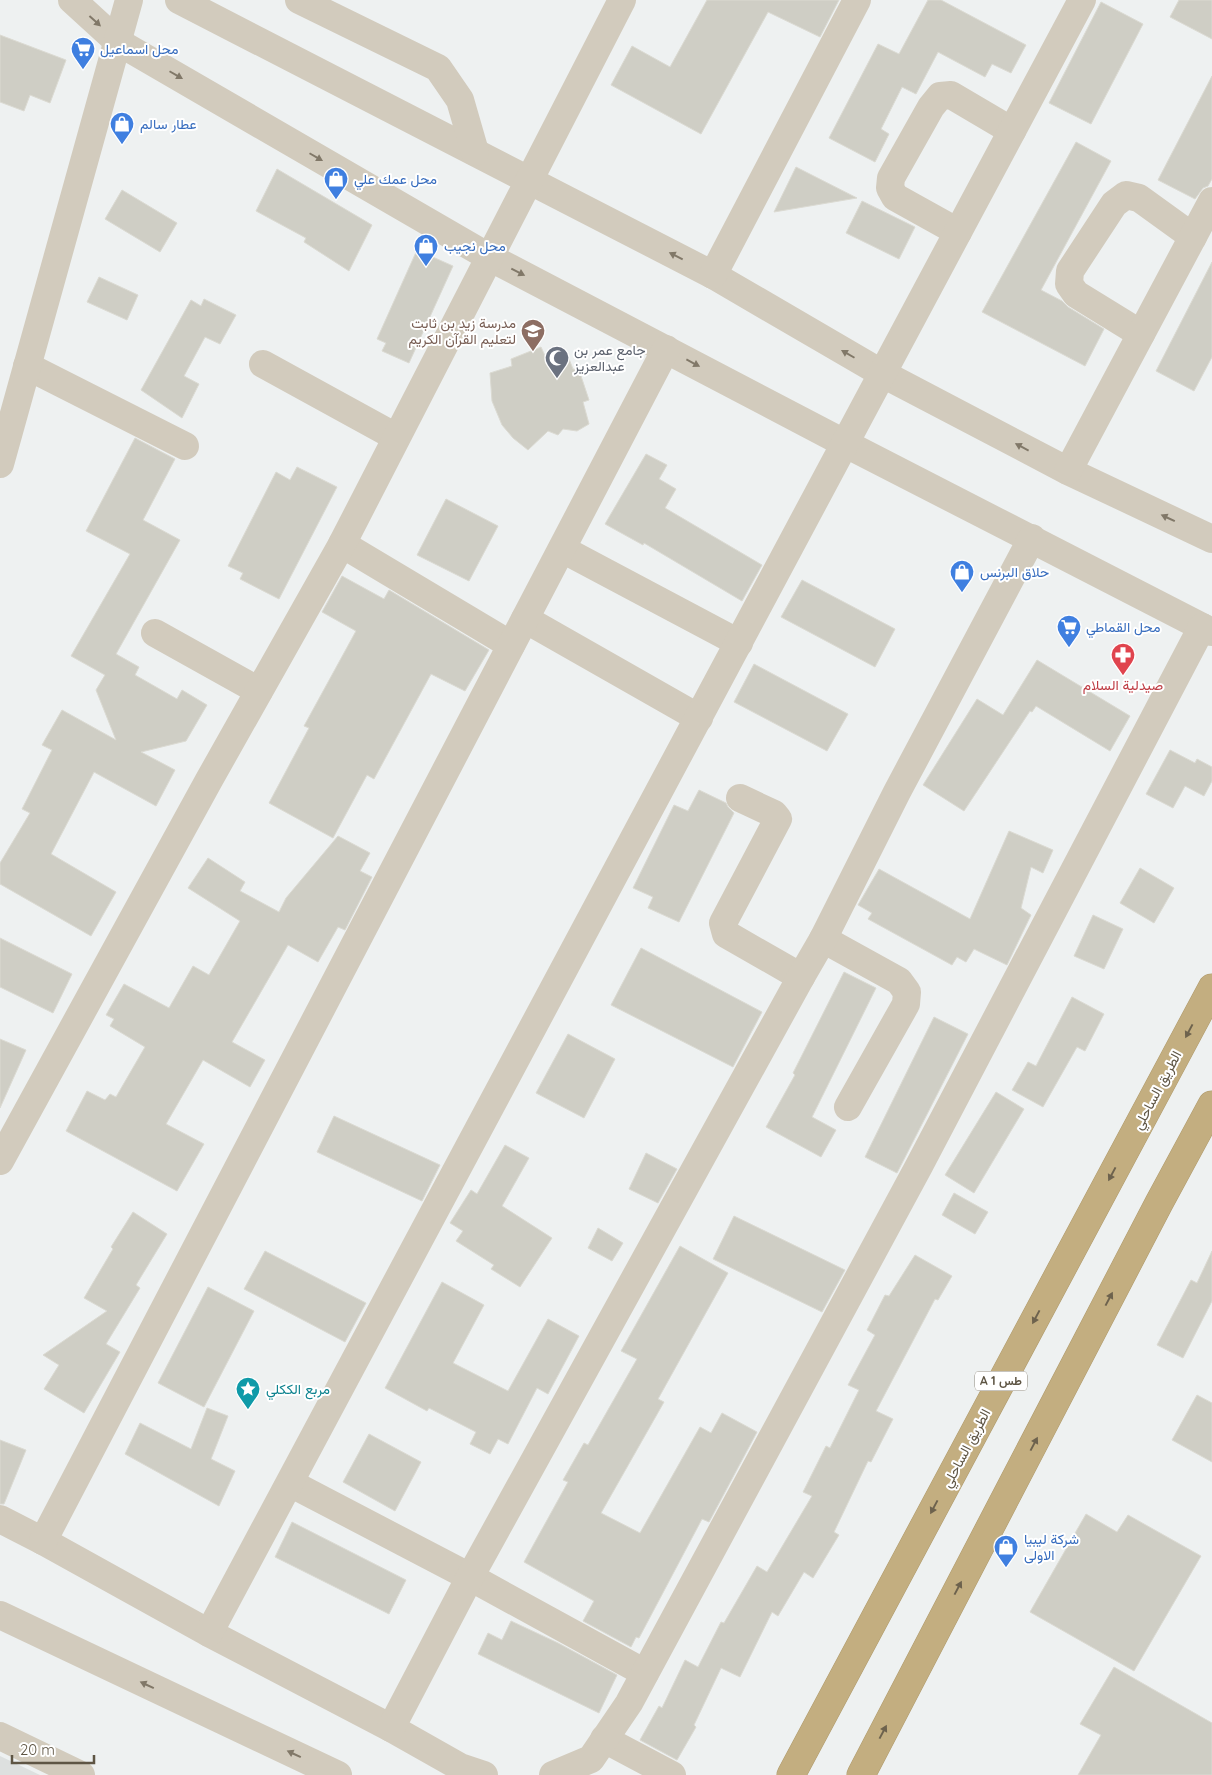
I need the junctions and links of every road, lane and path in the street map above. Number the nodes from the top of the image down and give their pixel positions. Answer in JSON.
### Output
{"nodes":[{"id":1,"x":72,"y":0,"type":"edge"},
{"id":2,"x":129,"y":0,"type":"edge"},
{"id":3,"x":299,"y":0,"type":"edge"},
{"id":4,"x":622,"y":0,"type":"edge"},
{"id":5,"x":857,"y":0,"type":"edge"},
{"id":6,"x":1082,"y":0,"type":"edge"},
{"id":7,"x":198,"y":3,"type":"edge"},
{"id":8,"x":118,"y":42,"type":"junction"},
{"id":9,"x":1012,"y":131,"type":"junction"},
{"id":10,"x":475,"y":152,"type":"junction"},
{"id":11,"x":529,"y":180,"type":"junction"},
{"id":12,"x":1212,"y":201,"type":"edge"},
{"id":13,"x":958,"y":232,"type":"junction"},
{"id":14,"x":1193,"y":237,"type":"junction"},
{"id":15,"x":489,"y":257,"type":"junction"},
{"id":16,"x":713,"y":275,"type":"junction"},
{"id":17,"x":1141,"y":334,"type":"junction"},
{"id":18,"x":666,"y":349,"type":"junction"},
{"id":19,"x":263,"y":364,"type":"dead end"},
{"id":20,"x":27,"y":366,"type":"junction"},
{"id":21,"x":883,"y":374,"type":"junction"},
{"id":22,"x":396,"y":438,"type":"junction"},
{"id":23,"x":846,"y":444,"type":"junction"},
{"id":24,"x":186,"y":446,"type":"dead end"},
{"id":25,"x":0,"y":464,"type":"edge"},
{"id":26,"x":1068,"y":471,"type":"junction"},
{"id":27,"x":1032,"y":538,"type":"junction"},
{"id":28,"x":1212,"y":539,"type":"edge"},
{"id":29,"x":342,"y":544,"type":"junction"},
{"id":30,"x":562,"y":549,"type":"junction"},
{"id":31,"x":525,"y":619,"type":"junction"},
{"id":32,"x":1207,"y":629,"type":"edge"},
{"id":33,"x":155,"y":633,"type":"dead end"},
{"id":34,"x":739,"y":644,"type":"junction"},
{"id":35,"x":511,"y":645,"type":"junction"},
{"id":36,"x":259,"y":691,"type":"junction"},
{"id":37,"x":699,"y":718,"type":"junction"},
{"id":38,"x":740,"y":798,"type":"dead end"},
{"id":39,"x":823,"y":939,"type":"junction"},
{"id":40,"x":801,"y":977,"type":"junction"},
{"id":41,"x":1212,"y":988,"type":"edge"},
{"id":42,"x":1212,"y":1105,"type":"edge"},
{"id":43,"x":848,"y":1107,"type":"dead end"},
{"id":44,"x":0,"y":1161,"type":"edge"},
{"id":45,"x":290,"y":1483,"type":"junction"},
{"id":46,"x":0,"y":1519,"type":"edge"},
{"id":47,"x":42,"y":1541,"type":"junction"},
{"id":48,"x":470,"y":1577,"type":"junction"},
{"id":49,"x":0,"y":1615,"type":"edge"},
{"id":50,"x":210,"y":1633,"type":"junction"},
{"id":51,"x":645,"y":1673,"type":"junction"},
{"id":52,"x":391,"y":1728,"type":"junction"},
{"id":53,"x":0,"y":1736,"type":"edge"},
{"id":54,"x":604,"y":1739,"type":"junction"},
{"id":55,"x":81,"y":1775,"type":"edge"},
{"id":56,"x":338,"y":1775,"type":"edge"},
{"id":57,"x":484,"y":1775,"type":"edge"},
{"id":58,"x":552,"y":1775,"type":"edge"},
{"id":59,"x":672,"y":1775,"type":"edge"},
{"id":60,"x":791,"y":1775,"type":"edge"},
{"id":61,"x":861,"y":1775,"type":"edge"}],
"edges":[{"from":1,"to":8,"type":"street","one_way":true},
{"from":2,"to":8,"type":"street"},
{"from":3,"to":10,"type":"street"},
{"from":4,"to":11,"type":"street"},
{"from":5,"to":16,"type":"street"},
{"from":6,"to":9,"type":"street"},
{"from":7,"to":10,"type":"street"},
{"from":8,"to":15,"type":"street","one_way":true},
{"from":8,"to":20,"type":"street"},
{"from":9,"to":13,"type":"street"},
{"from":9,"to":13,"type":"street"},
{"from":10,"to":11,"type":"street"},
{"from":11,"to":15,"type":"street"},
{"from":16,"to":11,"type":"street","one_way":true},
{"from":12,"to":14,"type":"street"},
{"from":13,"to":21,"type":"street"},
{"from":14,"to":17,"type":"street"},
{"from":14,"to":17,"type":"street"},
{"from":15,"to":18,"type":"street","one_way":true},
{"from":15,"to":22,"type":"street"},
{"from":21,"to":16,"type":"street","one_way":true},
{"from":17,"to":26,"type":"street"},
{"from":18,"to":23,"type":"street","one_way":true},
{"from":18,"to":30,"type":"street"},
{"from":19,"to":22,"type":"street"},
{"from":20,"to":24,"type":"street"},
{"from":20,"to":25,"type":"street"},
{"from":21,"to":23,"type":"street"},
{"from":26,"to":21,"type":"street","one_way":true},
{"from":22,"to":29,"type":"street"},
{"from":23,"to":27,"type":"street"},
{"from":23,"to":34,"type":"street"},
{"from":28,"to":26,"type":"street","one_way":true},
{"from":27,"to":32,"type":"street"},
{"from":27,"to":39,"type":"street"},
{"from":29,"to":35,"type":"street"},
{"from":29,"to":36,"type":"street"},
{"from":30,"to":31,"type":"street"},
{"from":30,"to":34,"type":"street"},
{"from":31,"to":35,"type":"street"},
{"from":31,"to":37,"type":"street"},
{"from":32,"to":51,"type":"street"},
{"from":33,"to":36,"type":"street"},
{"from":34,"to":37,"type":"street"},
{"from":35,"to":47,"type":"street"},
{"from":36,"to":44,"type":"street"},
{"from":37,"to":45,"type":"street"},
{"from":38,"to":40,"type":"street"},
{"from":39,"to":40,"type":"street"},
{"from":39,"to":43,"type":"street"},
{"from":40,"to":48,"type":"street"},
{"from":41,"to":60,"type":"highway","name":"الطريق الساحلي","number":"A 1 طس","one_way":true},
{"from":61,"to":42,"type":"highway","one_way":true},
{"from":45,"to":48,"type":"street"},
{"from":45,"to":50,"type":"street"},
{"from":46,"to":47,"type":"street"},
{"from":47,"to":50,"type":"street"},
{"from":48,"to":51,"type":"street"},
{"from":48,"to":52,"type":"street"},
{"from":56,"to":49,"type":"street","one_way":true},
{"from":50,"to":52,"type":"street"},
{"from":51,"to":54,"type":"street"},
{"from":52,"to":57,"type":"street"},
{"from":53,"to":55,"type":"street"},
{"from":54,"to":58,"type":"street"},
{"from":54,"to":59,"type":"street"}]}
